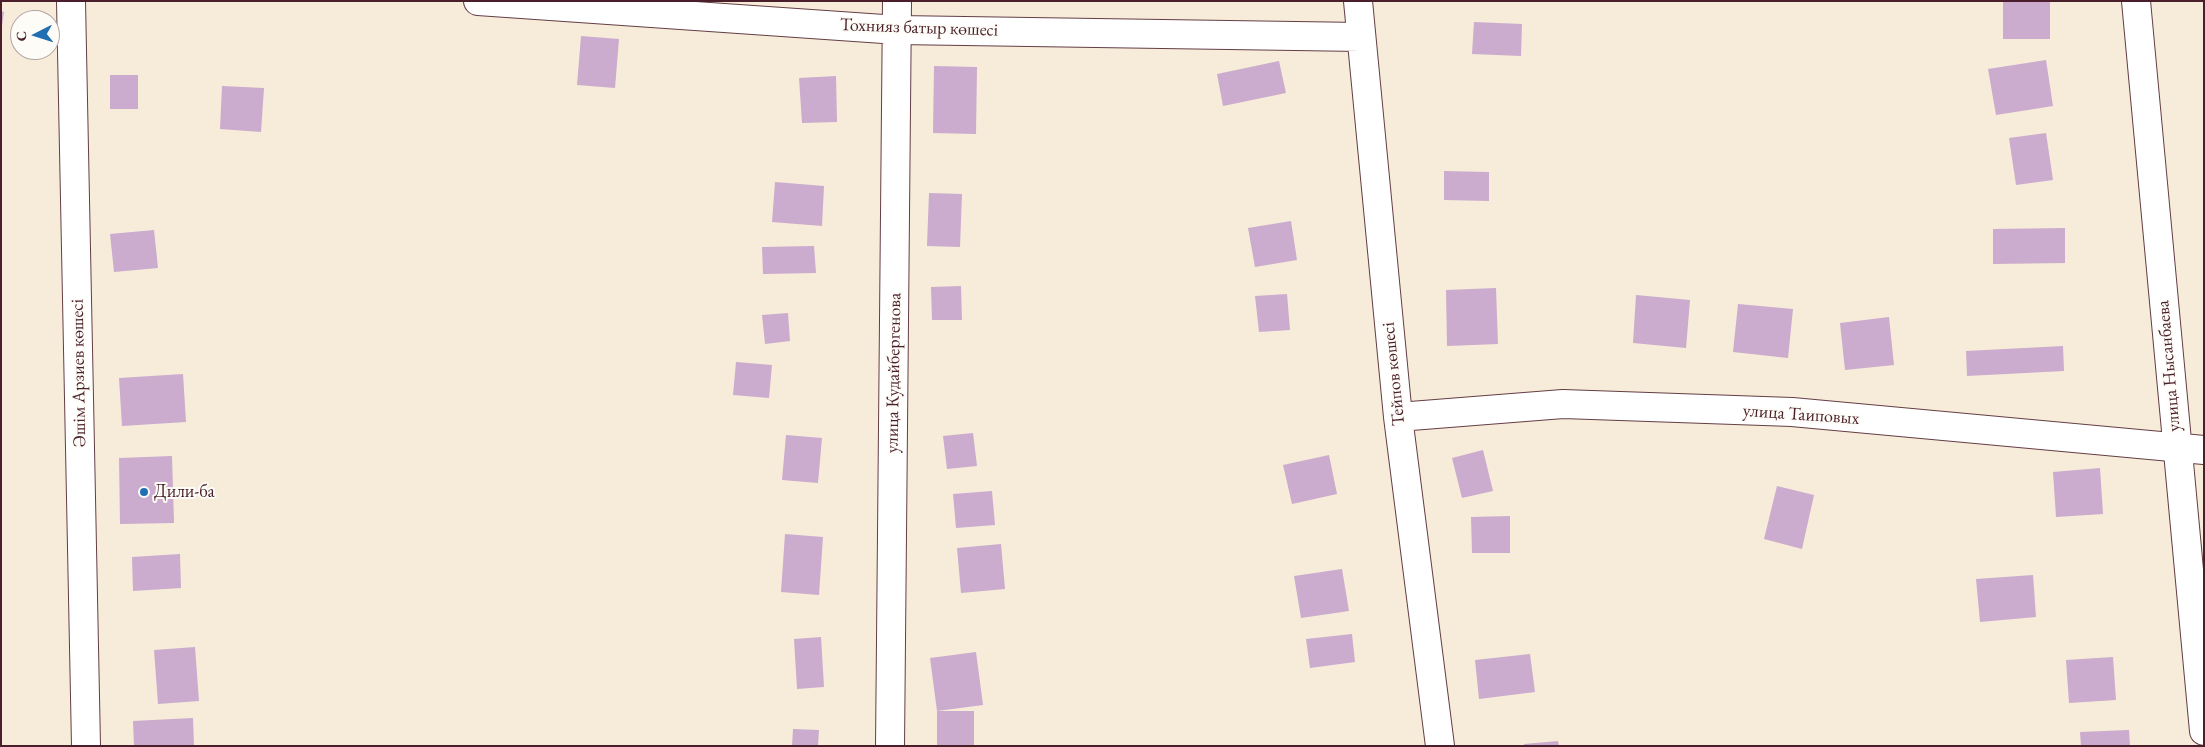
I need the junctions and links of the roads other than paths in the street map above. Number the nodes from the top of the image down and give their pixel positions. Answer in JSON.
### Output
{"nodes":[{"id":1,"x":71,"y":1,"type":"edge"},
{"id":2,"x":478,"y":1,"type":"edge"},
{"id":3,"x":897,"y":1,"type":"edge"},
{"id":4,"x":1358,"y":1,"type":"edge"},
{"id":5,"x":2136,"y":1,"type":"edge"},
{"id":6,"x":898,"y":30,"type":"junction"},
{"id":7,"x":1361,"y":37,"type":"junction"},
{"id":8,"x":1398,"y":417,"type":"junction"},
{"id":9,"x":2176,"y":447,"type":"junction"},
{"id":10,"x":2204,"y":450,"type":"edge"},
{"id":11,"x":2204,"y":731,"type":"edge"},
{"id":12,"x":86,"y":746,"type":"edge"},
{"id":13,"x":890,"y":746,"type":"edge"},
{"id":14,"x":1440,"y":746,"type":"edge"}],
"edges":[{"from":1,"to":12,"type":"street","name":"Әшім Арзиев көшесі"},
{"from":2,"to":6,"type":"street","name":"Тохнияз батыр көшесі"},
{"from":3,"to":6,"type":"street","name":"улица Кудайбергенова"},
{"from":4,"to":7,"type":"street","name":"Тейпов көшесі"},
{"from":5,"to":9,"type":"street","name":"улица Нысанбаева"},
{"from":6,"to":7,"type":"street","name":"Тохнияз батыр көшесі"},
{"from":6,"to":13,"type":"street","name":"улица Кудайбергенова"},
{"from":7,"to":8,"type":"street","name":"Тейпов көшесі"},
{"from":8,"to":9,"type":"street","name":"улица Таиповых"},
{"from":8,"to":14,"type":"street","name":"Тейпов көшесі"},
{"from":9,"to":10,"type":"street","name":"улица Таиповых"},
{"from":9,"to":11,"type":"street","name":"улица Нысанбаева"}]}
